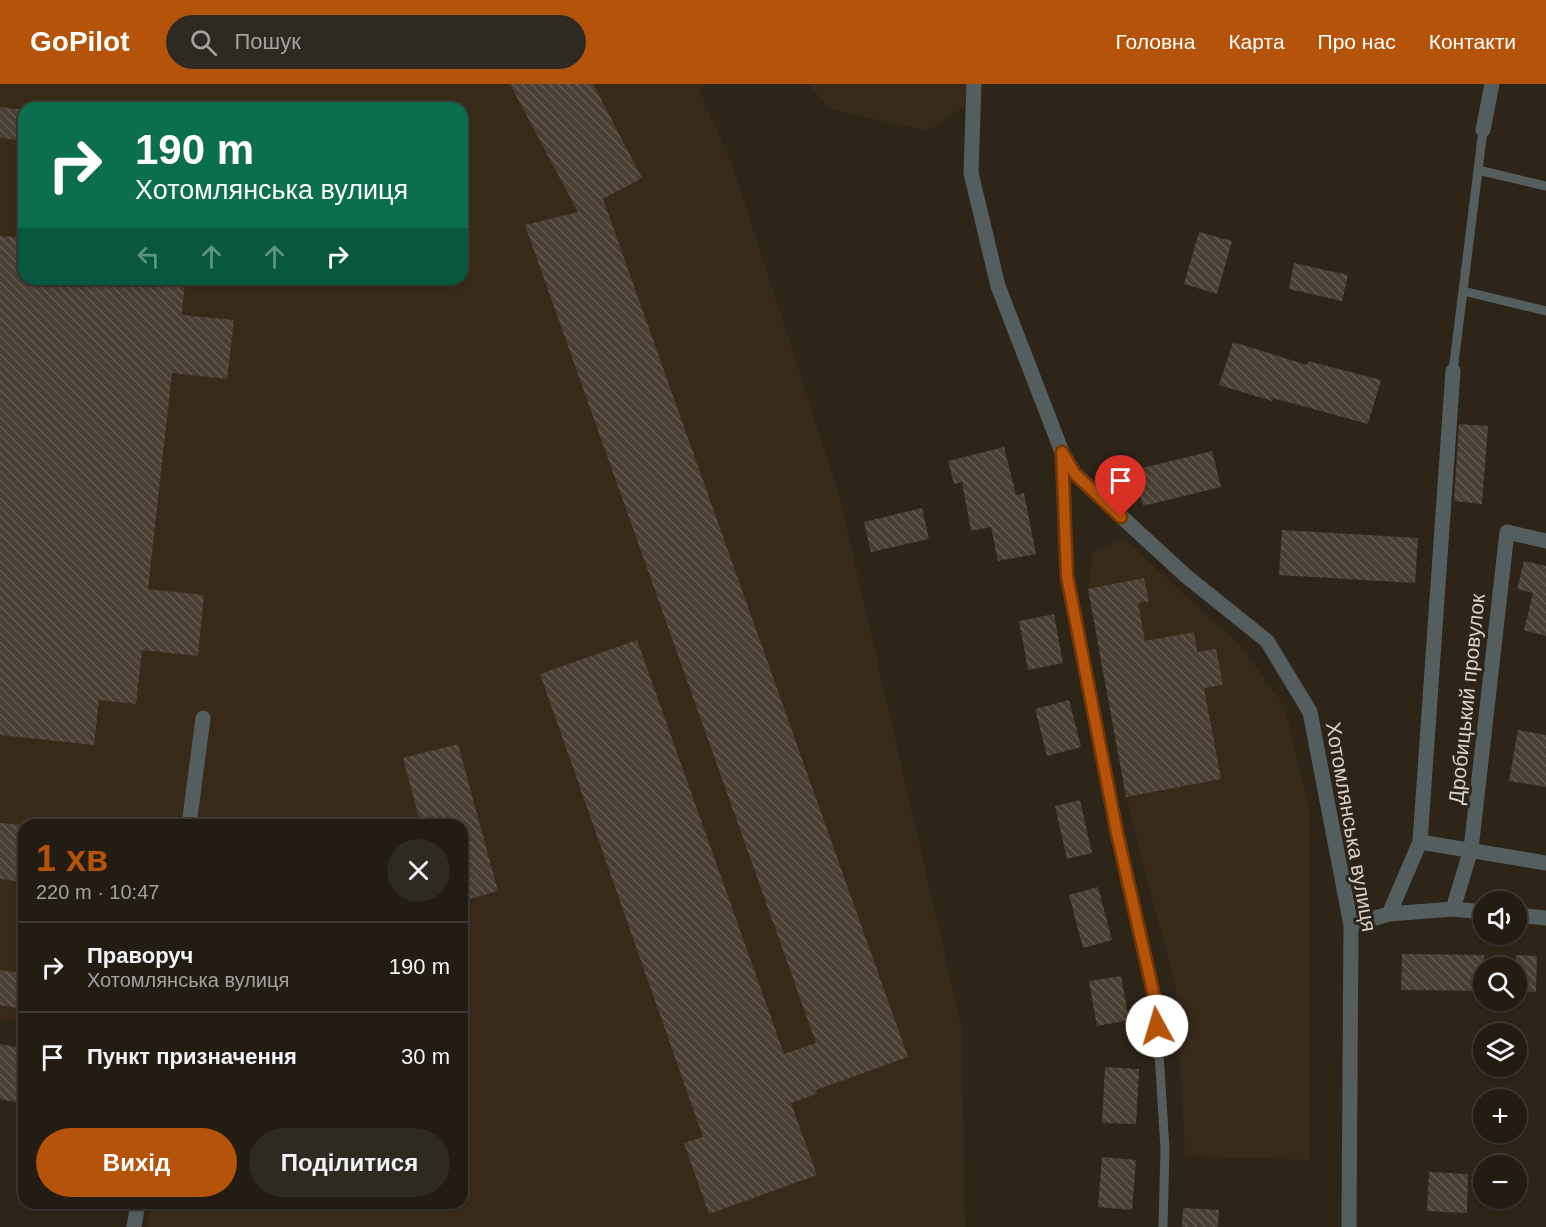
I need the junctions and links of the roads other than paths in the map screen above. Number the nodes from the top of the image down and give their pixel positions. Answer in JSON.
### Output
{"nodes":[{"id":1,"x":974,"y":84,"type":"edge"},
{"id":2,"x":1492,"y":84,"type":"edge"},
{"id":3,"x":1483,"y":130,"type":"joint"},
{"id":4,"x":1478,"y":170,"type":"junction"},
{"id":5,"x":1546,"y":186,"type":"edge"},
{"id":6,"x":1463,"y":291,"type":"junction"},
{"id":7,"x":1546,"y":311,"type":"edge"},
{"id":8,"x":1453,"y":370,"type":"joint"},
{"id":9,"x":1062,"y":452,"type":"junction"},
{"id":10,"x":1546,"y":541,"type":"edge"},
{"id":11,"x":203,"y":718,"type":"dead end"},
{"id":12,"x":190,"y":819,"type":"edge"},
{"id":13,"x":1420,"y":842,"type":"junction"},
{"id":14,"x":1471,"y":849,"type":"junction"},
{"id":15,"x":1546,"y":863,"type":"edge"},
{"id":16,"x":1453,"y":909,"type":"junction"},
{"id":17,"x":1473,"y":911,"type":"edge"},
{"id":18,"x":1389,"y":914,"type":"junction"},
{"id":19,"x":1527,"y":916,"type":"edge"},
{"id":20,"x":1546,"y":918,"type":"edge"},
{"id":21,"x":1350,"y":925,"type":"junction"},
{"id":22,"x":137,"y":1209,"type":"edge"},
{"id":23,"x":134,"y":1227,"type":"edge"},
{"id":24,"x":1163,"y":1227,"type":"edge"},
{"id":25,"x":1349,"y":1227,"type":"edge"}],
"edges":[{"from":1,"to":9,"type":"street","name":"Хотомлянська вулиця"},
{"from":2,"to":3,"type":"street"},
{"from":3,"to":4,"type":"lane"},
{"from":4,"to":5,"type":"lane"},
{"from":4,"to":6,"type":"lane"},
{"from":6,"to":7,"type":"lane"},
{"from":6,"to":8,"type":"lane"},
{"from":8,"to":13,"type":"street"},
{"from":9,"to":21,"type":"street","name":"Хотомлянська вулиця"},
{"from":9,"to":24,"type":"lane"},
{"from":10,"to":14,"type":"street","name":"Дробицький провулок"},
{"from":11,"to":12,"type":"street"},
{"from":13,"to":14,"type":"street"},
{"from":13,"to":18,"type":"street"},
{"from":14,"to":15,"type":"street"},
{"from":14,"to":16,"type":"street","name":"Дробицький провулок"},
{"from":16,"to":17,"type":"street"},
{"from":16,"to":18,"type":"street"},
{"from":18,"to":21,"type":"street"},
{"from":19,"to":20,"type":"street"},
{"from":21,"to":25,"type":"street","name":"Хотомлянська вулиця"},
{"from":22,"to":23,"type":"street"}]}
